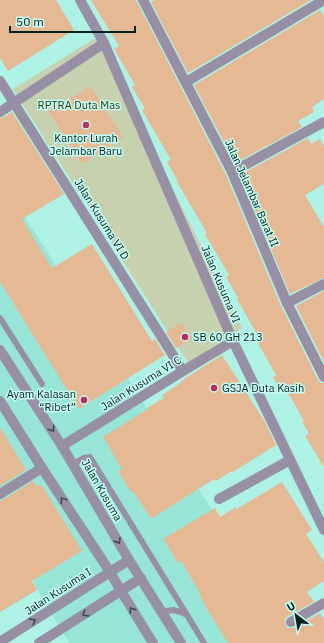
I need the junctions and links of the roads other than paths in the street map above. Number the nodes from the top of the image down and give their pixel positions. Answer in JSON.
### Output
{"nodes":[{"id":1,"x":80,"y":0,"type":"edge"},
{"id":2,"x":143,"y":0,"type":"edge"},
{"id":3,"x":324,"y":0,"type":"edge"},
{"id":4,"x":104,"y":43,"type":"junction"},
{"id":5,"x":0,"y":81,"type":"edge"},
{"id":6,"x":186,"y":82,"type":"junction"},
{"id":7,"x":14,"y":102,"type":"junction"},
{"id":8,"x":0,"y":112,"type":"edge"},
{"id":9,"x":324,"y":122,"type":"edge"},
{"id":10,"x":232,"y":172,"type":"junction"},
{"id":11,"x":324,"y":284,"type":"edge"},
{"id":12,"x":287,"y":303,"type":"junction"},
{"id":13,"x":0,"y":318,"type":"edge"},
{"id":14,"x":233,"y":341,"type":"junction"},
{"id":15,"x":0,"y":350,"type":"edge"},
{"id":16,"x":183,"y":371,"type":"junction"},
{"id":17,"x":324,"y":376,"type":"edge"},
{"id":18,"x":42,"y":384,"type":"dead end"},
{"id":19,"x":0,"y":401,"type":"edge"},
{"id":20,"x":62,"y":446,"type":"junction"},
{"id":21,"x":290,"y":460,"type":"junction"},
{"id":22,"x":73,"y":464,"type":"junction"},
{"id":23,"x":42,"y":468,"type":"junction"},
{"id":24,"x":0,"y":494,"type":"edge"},
{"id":25,"x":218,"y":499,"type":"dead end"},
{"id":26,"x":324,"y":530,"type":"edge"},
{"id":27,"x":129,"y":560,"type":"junction"},
{"id":28,"x":110,"y":572,"type":"junction"},
{"id":29,"x":141,"y":578,"type":"junction"},
{"id":30,"x":121,"y":591,"type":"junction"},
{"id":31,"x":324,"y":604,"type":"edge"},
{"id":32,"x":162,"y":612,"type":"junction"},
{"id":33,"x":187,"y":615,"type":"junction"},
{"id":34,"x":291,"y":622,"type":"dead end"},
{"id":35,"x":0,"y":642,"type":"edge"},
{"id":36,"x":39,"y":643,"type":"edge"},
{"id":37,"x":153,"y":643,"type":"edge"},
{"id":38,"x":181,"y":643,"type":"edge"},
{"id":39,"x":204,"y":643,"type":"edge"}],
"edges":[{"from":1,"to":4,"type":"street","name":"Jalan Kusuma VI"},
{"from":2,"to":6,"type":"street","name":"Jalan Jelambar Barat II"},
{"from":3,"to":6,"type":"street"},
{"from":4,"to":7,"type":"street"},
{"from":4,"to":14,"type":"street","name":"Jalan Kusuma VI"},
{"from":5,"to":7,"type":"street","name":"Jalan Kusuma VI D"},
{"from":6,"to":10,"type":"street","name":"Jalan Jelambar Barat II"},
{"from":7,"to":8,"type":"street"},
{"from":7,"to":16,"type":"street","name":"Jalan Kusuma VI D"},
{"from":9,"to":10,"type":"street"},
{"from":10,"to":12,"type":"street","name":"Jalan Jelambar Barat II"},
{"from":11,"to":12,"type":"street"},
{"from":12,"to":17,"type":"street","name":"Jalan Jelambar Barat II"},
{"from":13,"to":18,"type":"lane"},
{"from":14,"to":16,"type":"street","name":"Jalan Kusuma VI C"},
{"from":14,"to":21,"type":"street","name":"Jalan Kusuma VI"},
{"from":15,"to":20,"type":"street","name":"Jalan Kusuma","one_way":true},
{"from":16,"to":20,"type":"street","name":"Jalan Kusuma VI C"},
{"from":19,"to":23,"type":"street"},
{"from":20,"to":22,"type":"street","name":"Jalan Kusuma"},
{"from":21,"to":25,"type":"street"},
{"from":21,"to":26,"type":"street","name":"Jalan Kusuma VI"},
{"from":22,"to":27,"type":"street","name":"Jalan Kusuma","one_way":true},
{"from":22,"to":33,"type":"lane"},
{"from":23,"to":24,"type":"street"},
{"from":28,"to":23,"type":"street","one_way":true},
{"from":27,"to":28,"type":"street","name":"Jalan Kusuma I"},
{"from":27,"to":29,"type":"street","name":"Jalan Kusuma"},
{"from":28,"to":30,"type":"street"},
{"from":35,"to":28,"type":"street","name":"Jalan Kusuma I","one_way":true},
{"from":29,"to":30,"type":"street"},
{"from":29,"to":32,"type":"street","name":"Jalan Kusuma"},
{"from":30,"to":36,"type":"street","one_way":true},
{"from":37,"to":30,"type":"street","one_way":true},
{"from":31,"to":34,"type":"street"},
{"from":32,"to":33,"type":"lane"},
{"from":32,"to":38,"type":"street","name":"Jalan Kusuma"},
{"from":33,"to":39,"type":"lane"}]}
